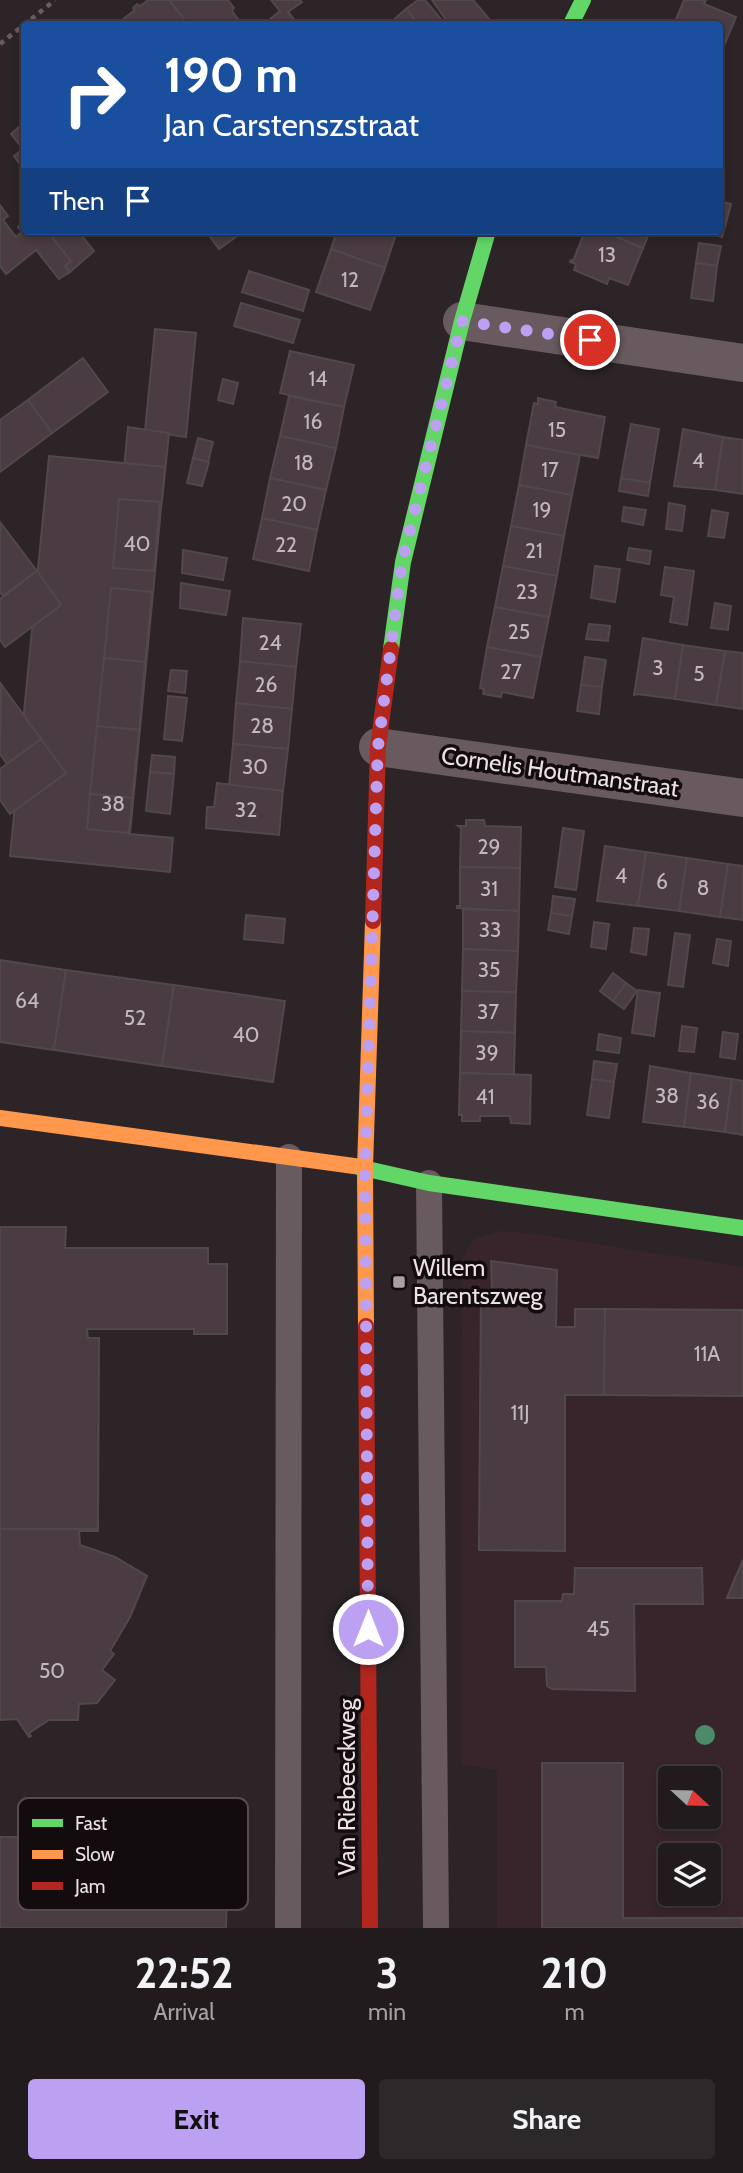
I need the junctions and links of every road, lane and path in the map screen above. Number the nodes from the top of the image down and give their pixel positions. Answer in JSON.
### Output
{"nodes":[{"id":1,"x":55,"y":0,"type":"edge"},
{"id":2,"x":583,"y":0,"type":"edge"},
{"id":3,"x":29,"y":21,"type":"edge"},
{"id":4,"x":572,"y":21,"type":"edge"},
{"id":5,"x":21,"y":27,"type":"edge"},
{"id":6,"x":0,"y":44,"type":"edge"},
{"id":7,"x":487,"y":235,"type":"edge"},
{"id":8,"x":462,"y":321,"type":"junction"},
{"id":9,"x":743,"y":363,"type":"edge"},
{"id":10,"x":378,"y":747,"type":"junction"},
{"id":11,"x":743,"y":798,"type":"edge"},
{"id":12,"x":0,"y":1118,"type":"edge"},
{"id":13,"x":289,"y":1157,"type":"junction"},
{"id":14,"x":365,"y":1168,"type":"junction"},
{"id":15,"x":429,"y":1183,"type":"junction"},
{"id":16,"x":743,"y":1228,"type":"edge"},
{"id":17,"x":288,"y":1928,"type":"edge"},
{"id":18,"x":370,"y":1928,"type":"edge"},
{"id":19,"x":436,"y":1928,"type":"edge"}],
"edges":[{"from":1,"to":3,"type":"path"},
{"from":2,"to":4,"type":"street"},
{"from":5,"to":6,"type":"path"},
{"from":7,"to":8,"type":"street","name":"Van Riebeeckweg"},
{"from":8,"to":9,"type":"street"},
{"from":8,"to":10,"type":"street","name":"Van Riebeeckweg"},
{"from":10,"to":11,"type":"street","name":"Cornelis Houtmanstraat"},
{"from":10,"to":14,"type":"street","name":"Van Riebeeckweg"},
{"from":12,"to":13,"type":"street"},
{"from":13,"to":14,"type":"street"},
{"from":13,"to":17,"type":"lane"},
{"from":14,"to":15,"type":"street"},
{"from":14,"to":18,"type":"street","name":"Van Riebeeckweg"},
{"from":15,"to":16,"type":"street"},
{"from":15,"to":19,"type":"lane"}]}
